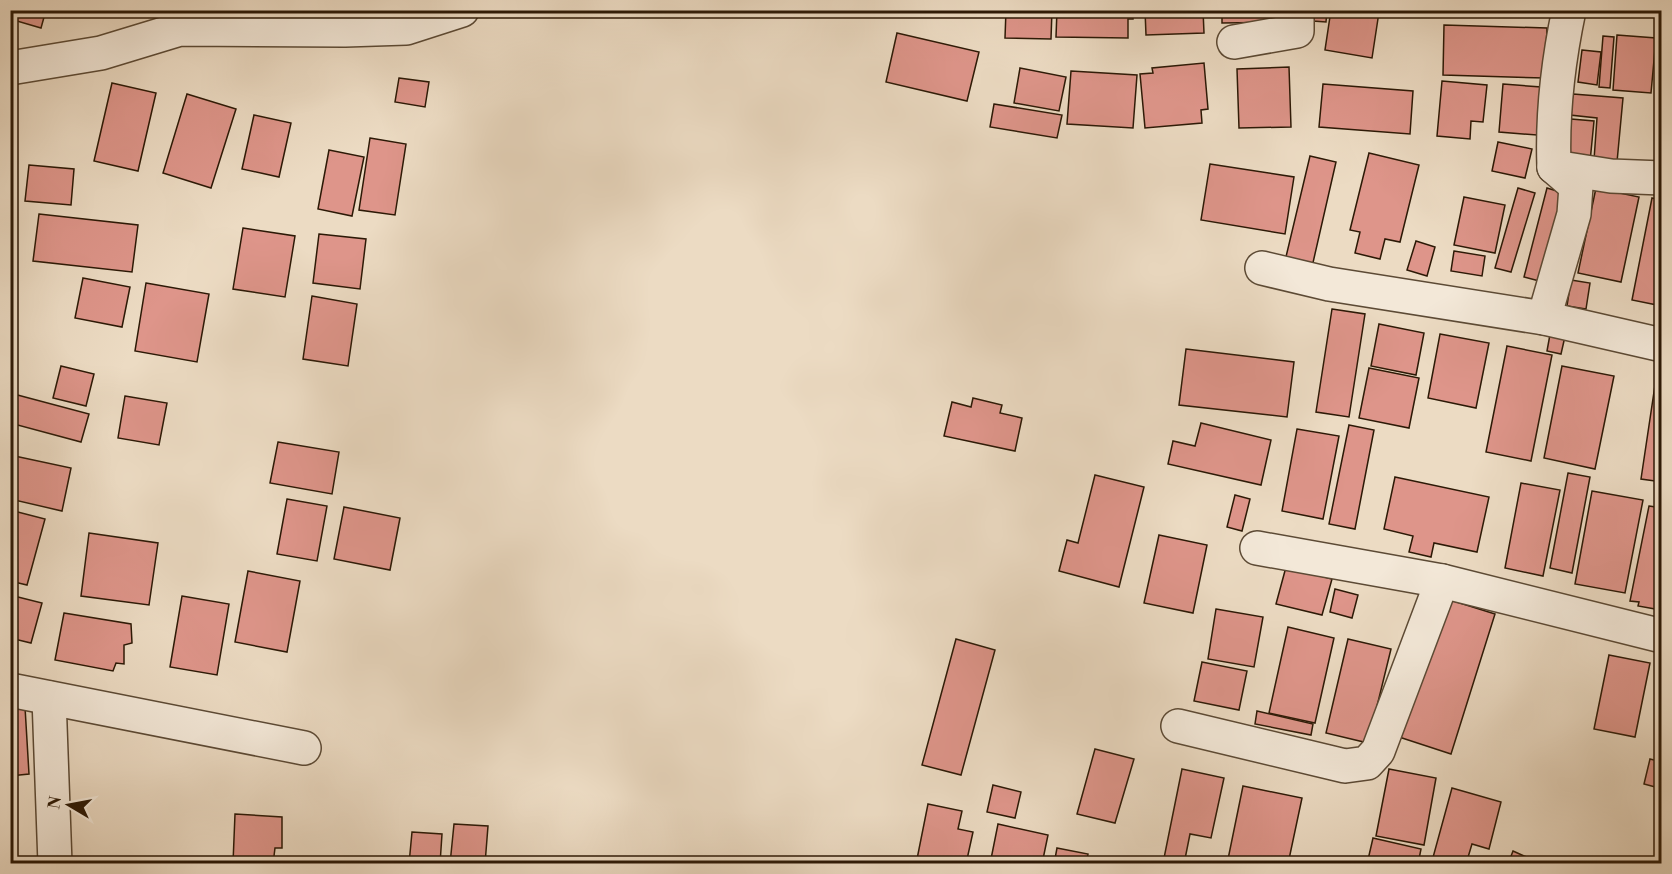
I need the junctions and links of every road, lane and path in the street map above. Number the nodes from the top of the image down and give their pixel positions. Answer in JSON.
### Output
{"nodes":[{"id":1,"x":462,"y":10,"type":"edge"},
{"id":2,"x":1297,"y":10,"type":"edge"},
{"id":3,"x":1569,"y":10,"type":"edge"},
{"id":4,"x":1234,"y":42,"type":"dead end"},
{"id":5,"x":10,"y":68,"type":"edge"},
{"id":6,"x":1554,"y":167,"type":"junction"},
{"id":7,"x":1662,"y":178,"type":"edge"},
{"id":8,"x":1262,"y":268,"type":"dead end"},
{"id":9,"x":1544,"y":318,"type":"junction"},
{"id":10,"x":1662,"y":345,"type":"edge"},
{"id":11,"x":1257,"y":548,"type":"dead end"},
{"id":12,"x":1442,"y":581,"type":"junction"},
{"id":13,"x":1662,"y":636,"type":"edge"},
{"id":14,"x":10,"y":690,"type":"edge"},
{"id":15,"x":49,"y":698,"type":"junction"},
{"id":16,"x":1178,"y":726,"type":"dead end"},
{"id":17,"x":304,"y":748,"type":"dead end"},
{"id":18,"x":55,"y":864,"type":"edge"}],
"edges":[{"from":1,"to":5,"type":"street"},
{"from":2,"to":4,"type":"street"},
{"from":3,"to":6,"type":"street"},
{"from":6,"to":7,"type":"street"},
{"from":6,"to":9,"type":"street"},
{"from":8,"to":9,"type":"street"},
{"from":9,"to":10,"type":"street"},
{"from":11,"to":12,"type":"street"},
{"from":12,"to":13,"type":"street"},
{"from":12,"to":16,"type":"street"},
{"from":14,"to":15,"type":"street"},
{"from":15,"to":17,"type":"street"},
{"from":15,"to":18,"type":"street"}]}
